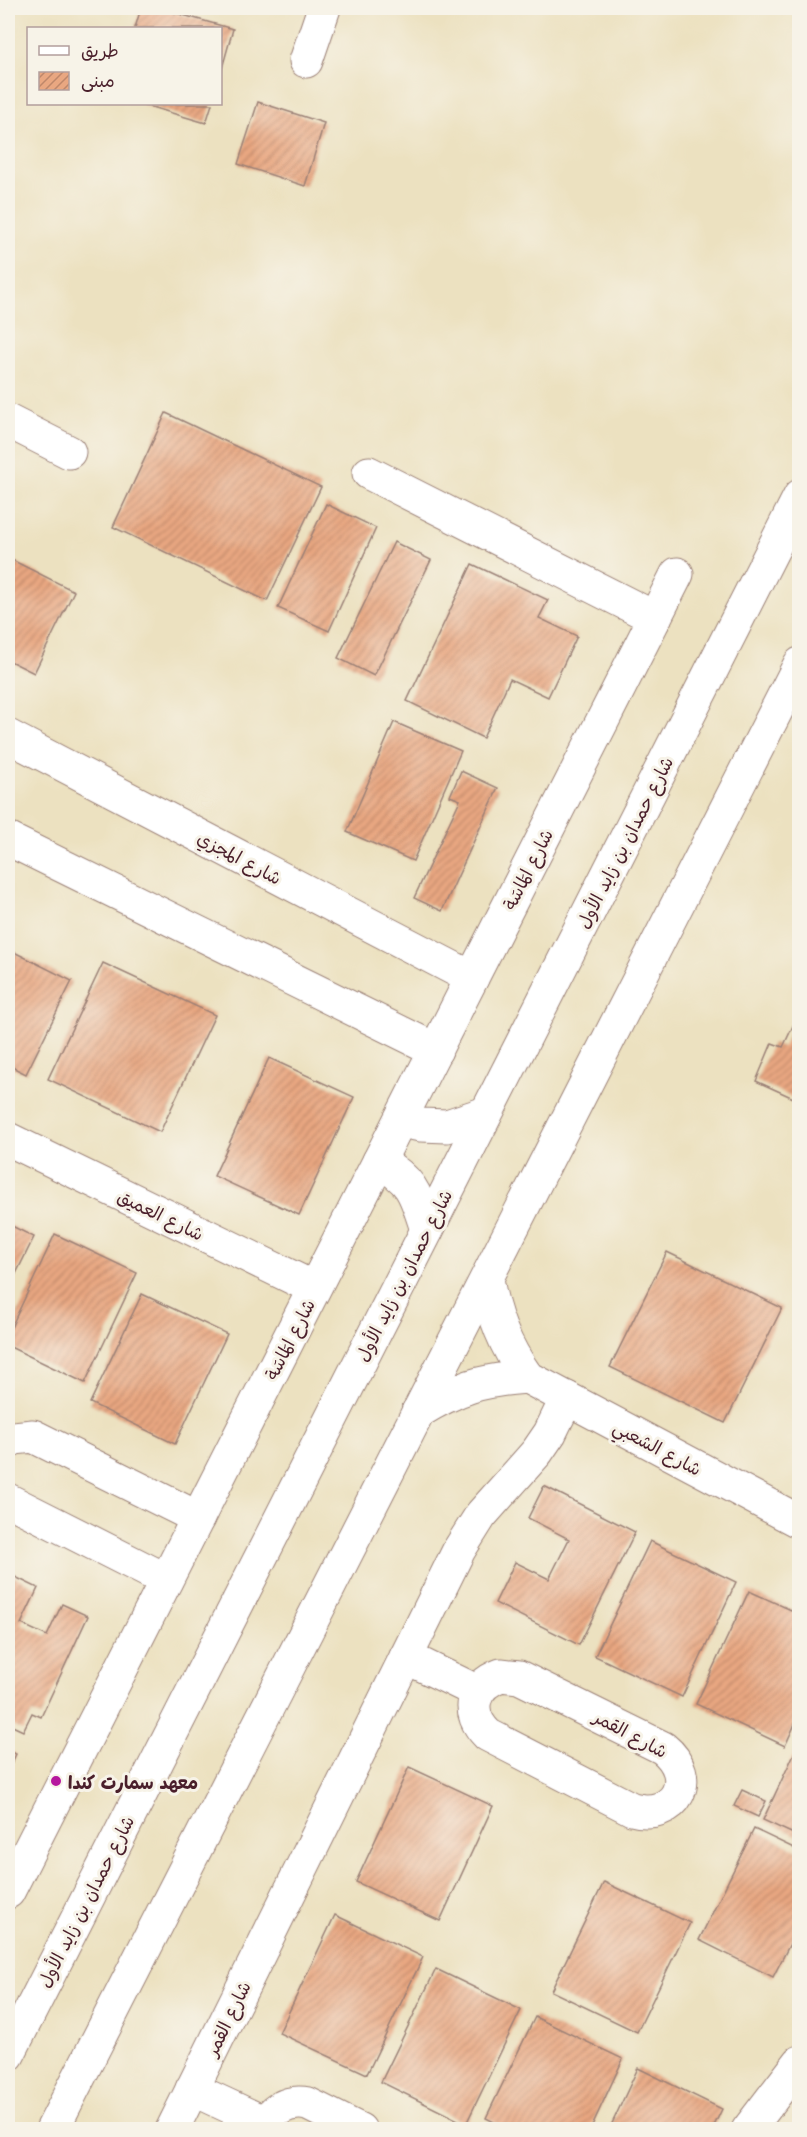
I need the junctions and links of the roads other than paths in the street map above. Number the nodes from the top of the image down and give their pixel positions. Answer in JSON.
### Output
{"nodes":[{"id":1,"x":324,"y":8,"type":"edge"},
{"id":2,"x":306,"y":61,"type":"dead end"},
{"id":3,"x":8,"y":422,"type":"edge"},
{"id":4,"x":69,"y":452,"type":"dead end"},
{"id":5,"x":369,"y":473,"type":"dead end"},
{"id":6,"x":800,"y":496,"type":"edge"},
{"id":7,"x":677,"y":574,"type":"dead end"},
{"id":8,"x":655,"y":618,"type":"junction"},
{"id":9,"x":800,"y":664,"type":"edge"},
{"id":10,"x":8,"y":736,"type":"edge"},
{"id":11,"x":8,"y":839,"type":"edge"},
{"id":12,"x":472,"y":978,"type":"junction"},
{"id":13,"x":436,"y":1050,"type":"junction"},
{"id":14,"x":486,"y":1113,"type":"junction"},
{"id":15,"x":400,"y":1121,"type":"junction"},
{"id":16,"x":8,"y":1139,"type":"edge"},
{"id":17,"x":379,"y":1161,"type":"junction"},
{"id":18,"x":426,"y":1230,"type":"junction"},
{"id":19,"x":487,"y":1279,"type":"junction"},
{"id":20,"x":314,"y":1288,"type":"junction"},
{"id":21,"x":527,"y":1377,"type":"junction"},
{"id":22,"x":567,"y":1398,"type":"junction"},
{"id":23,"x":418,"y":1412,"type":"junction"},
{"id":24,"x":8,"y":1442,"type":"edge"},
{"id":25,"x":8,"y":1500,"type":"edge"},
{"id":26,"x":796,"y":1512,"type":"edge"},
{"id":27,"x":198,"y":1518,"type":"junction"},
{"id":28,"x":166,"y":1580,"type":"junction"},
{"id":29,"x":406,"y":1658,"type":"junction"},
{"id":30,"x":478,"y":1692,"type":"junction"},
{"id":31,"x":8,"y":1892,"type":"edge"},
{"id":32,"x":8,"y":2055,"type":"edge"},
{"id":33,"x":800,"y":2062,"type":"edge"},
{"id":34,"x":192,"y":2089,"type":"junction"},
{"id":35,"x":264,"y":2126,"type":"edge"},
{"id":36,"x":52,"y":2130,"type":"edge"},
{"id":37,"x":172,"y":2130,"type":"edge"},
{"id":38,"x":360,"y":2130,"type":"edge"},
{"id":39,"x":748,"y":2130,"type":"edge"}],
"edges":[{"from":1,"to":2,"type":"street"},
{"from":3,"to":4,"type":"street"},
{"from":5,"to":8,"type":"street"},
{"from":6,"to":14,"type":"street","name":"شارع حمدان بن زايد الأول"},
{"from":7,"to":8,"type":"street","name":"شارع المَاسَة"},
{"from":8,"to":12,"type":"street","name":"شارع المَاسَة"},
{"from":9,"to":19,"type":"street"},
{"from":10,"to":12,"type":"street","name":"شارع المجزي"},
{"from":11,"to":13,"type":"street"},
{"from":12,"to":13,"type":"street","name":"شارع المَاسَة"},
{"from":13,"to":15,"type":"street","name":"شارع المَاسَة"},
{"from":14,"to":15,"type":"street"},
{"from":14,"to":18,"type":"street","name":"شارع حمدان بن زايد الأول"},
{"from":15,"to":17,"type":"street","name":"شارع المَاسَة"},
{"from":16,"to":20,"type":"street","name":"شارع العميق"},
{"from":17,"to":18,"type":"street"},
{"from":17,"to":20,"type":"street","name":"شارع المَاسَة"},
{"from":18,"to":32,"type":"street","name":"شارع حمدان بن زايد الأول"},
{"from":19,"to":21,"type":"street","name":"شارع الشعبي"},
{"from":19,"to":23,"type":"street"},
{"from":20,"to":27,"type":"street","name":"شارع المَاسَة"},
{"from":21,"to":22,"type":"street","name":"شارع الشعبي"},
{"from":21,"to":23,"type":"street"},
{"from":22,"to":26,"type":"street","name":"شارع الشعبي"},
{"from":22,"to":29,"type":"street","name":"شارع القمر"},
{"from":23,"to":36,"type":"street"},
{"from":24,"to":27,"type":"street"},
{"from":25,"to":28,"type":"street"},
{"from":27,"to":28,"type":"street","name":"شارع المَاسَة"},
{"from":28,"to":31,"type":"street","name":"شارع المَاسَة"},
{"from":29,"to":30,"type":"street"},
{"from":29,"to":34,"type":"street","name":"شارع القمر"},
{"from":30,"to":30,"type":"street","name":"شارع القمر"},
{"from":33,"to":39,"type":"street"},
{"from":34,"to":35,"type":"street"},
{"from":34,"to":37,"type":"street","name":"شارع القمر"},
{"from":35,"to":38,"type":"street"}]}
